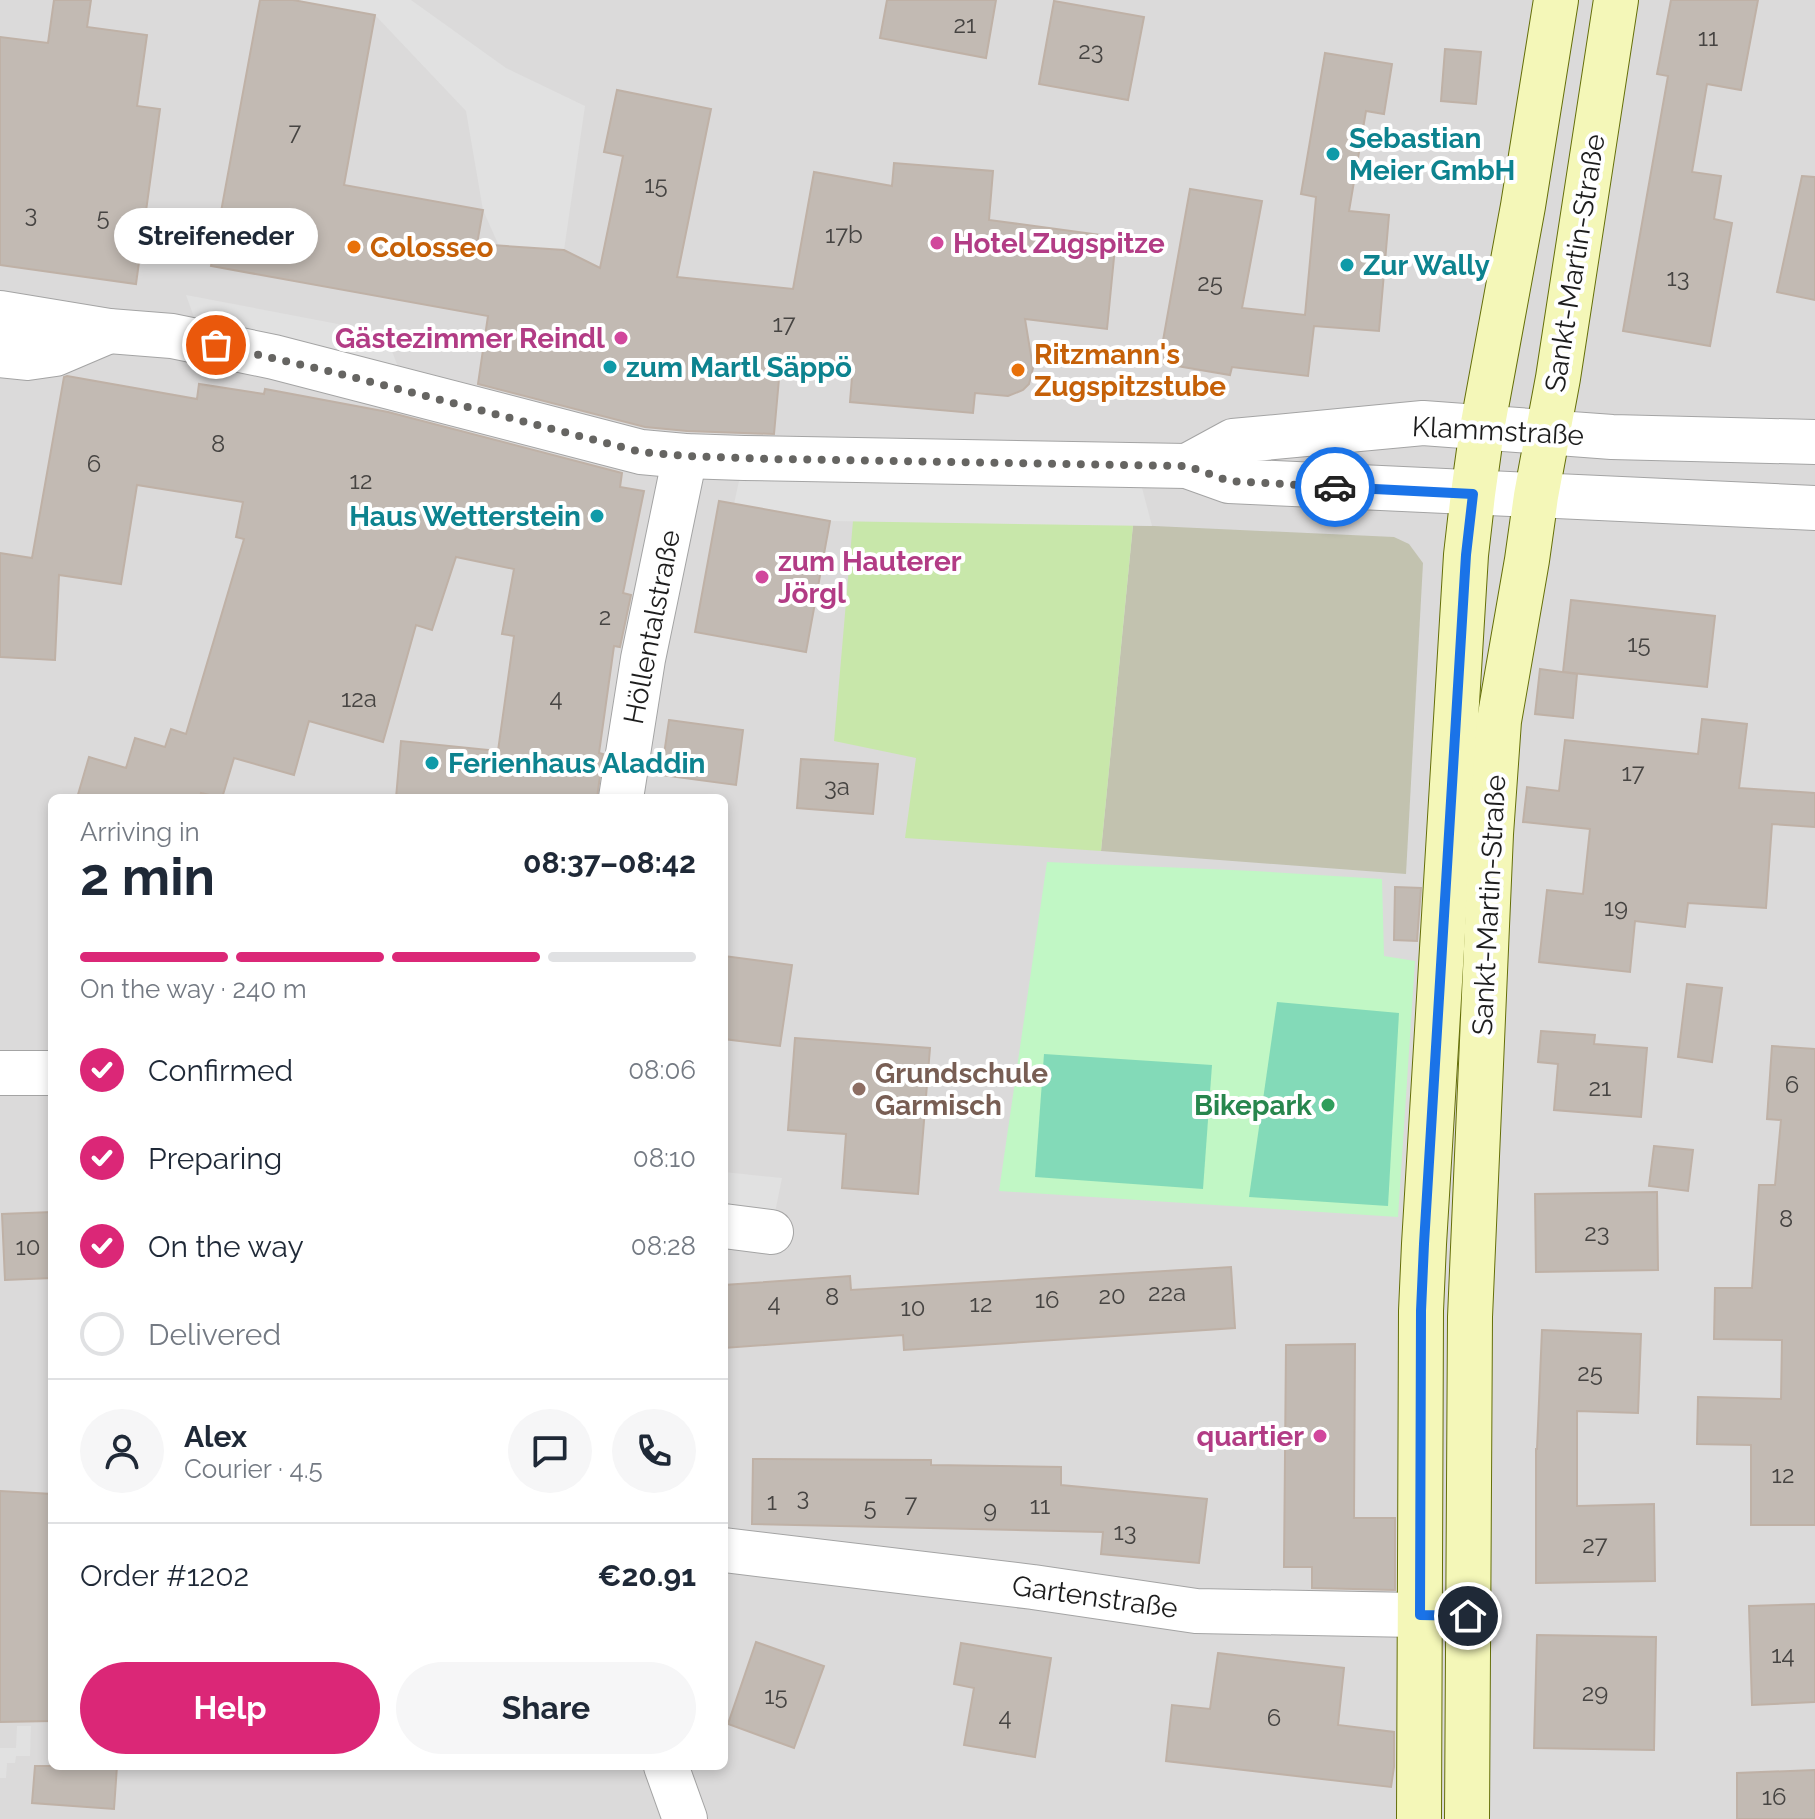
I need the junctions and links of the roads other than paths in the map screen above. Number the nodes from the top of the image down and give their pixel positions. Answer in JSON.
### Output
{"nodes":[{"id":1,"x":1556,"y":0,"type":"edge"},
{"id":2,"x":1616,"y":0,"type":"edge"},
{"id":3,"x":0,"y":313,"type":"edge"},
{"id":4,"x":109,"y":331,"type":"junction"},
{"id":5,"x":0,"y":355,"type":"edge"},
{"id":6,"x":1482,"y":429,"type":"junction"},
{"id":7,"x":1547,"y":433,"type":"junction"},
{"id":8,"x":1815,"y":442,"type":"edge"},
{"id":9,"x":685,"y":456,"type":"junction"},
{"id":10,"x":1187,"y":466,"type":"junction"},
{"id":11,"x":1473,"y":494,"type":"junction"},
{"id":12,"x":1536,"y":496,"type":"junction"},
{"id":13,"x":1815,"y":508,"type":"edge"},
{"id":14,"x":622,"y":794,"type":"edge"},
{"id":15,"x":0,"y":1073,"type":"edge"},
{"id":16,"x":48,"y":1073,"type":"edge"},
{"id":17,"x":728,"y":1227,"type":"edge"},
{"id":18,"x":771,"y":1232,"type":"dead end"},
{"id":19,"x":728,"y":1550,"type":"edge"},
{"id":20,"x":1420,"y":1615,"type":"junction"},
{"id":21,"x":1468,"y":1616,"type":"junction"},
{"id":22,"x":667,"y":1770,"type":"edge"},
{"id":23,"x":685,"y":1819,"type":"edge"},
{"id":24,"x":1419,"y":1819,"type":"edge"},
{"id":25,"x":1467,"y":1819,"type":"edge"}],
"edges":[{"from":1,"to":6,"type":"main road","name":"Sankt-Martin-Straße"},
{"from":2,"to":7,"type":"main road","name":"Sankt-Martin-Straße"},
{"from":3,"to":4,"type":"street","name":"Klammstraße"},
{"from":4,"to":5,"type":"street","name":"Klammstraße"},
{"from":4,"to":9,"type":"street","name":"Klammstraße"},
{"from":6,"to":7,"type":"street","name":"Klammstraße"},
{"from":6,"to":10,"type":"street","name":"Klammstraße"},
{"from":6,"to":11,"type":"main road","name":"Sankt-Martin-Straße"},
{"from":7,"to":8,"type":"street","name":"Klammstraße"},
{"from":7,"to":12,"type":"main road","name":"Sankt-Martin-Straße"},
{"from":9,"to":10,"type":"street","name":"Klammstraße"},
{"from":9,"to":14,"type":"street","name":"Höllentalstraße"},
{"from":10,"to":11,"type":"street","name":"Klammstraße"},
{"from":11,"to":12,"type":"street","name":"Klammstraße"},
{"from":11,"to":20,"type":"main road","name":"Sankt-Martin-Straße"},
{"from":12,"to":13,"type":"street","name":"Klammstraße"},
{"from":12,"to":21,"type":"main road","name":"Sankt-Martin-Straße"},
{"from":15,"to":16,"type":"street"},
{"from":17,"to":18,"type":"street"},
{"from":19,"to":20,"type":"street","name":"Gartenstraße"},
{"from":20,"to":21,"type":"street","name":"Gartenstraße"},
{"from":20,"to":24,"type":"main road","name":"Sankt-Martin-Straße"},
{"from":21,"to":25,"type":"main road","name":"Sankt-Martin-Straße"},
{"from":22,"to":23,"type":"street"}]}
